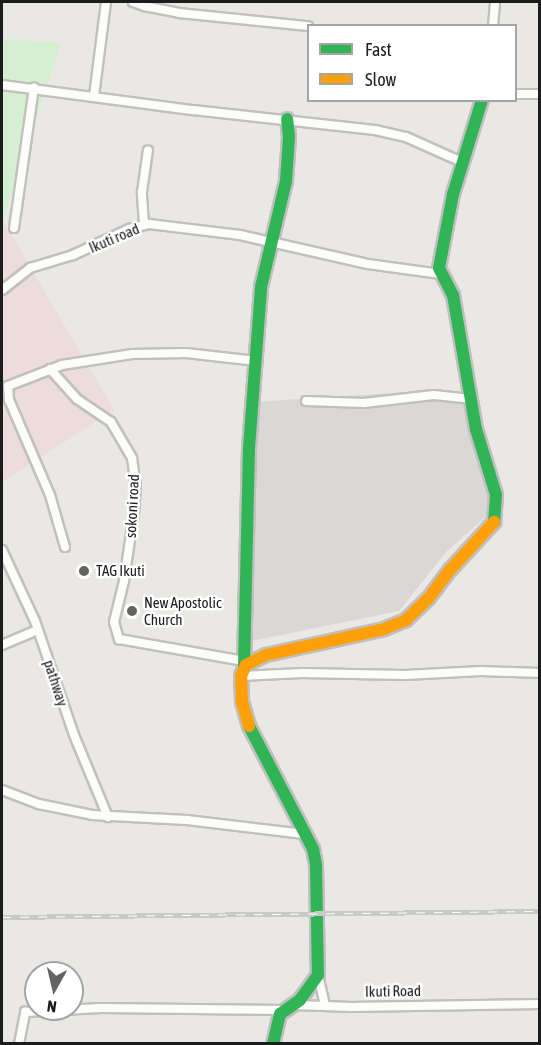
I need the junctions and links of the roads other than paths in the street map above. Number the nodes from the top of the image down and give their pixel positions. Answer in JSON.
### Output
{"nodes":[{"id":1,"x":106,"y":2,"type":"edge"},
{"id":2,"x":134,"y":2,"type":"edge"},
{"id":3,"x":495,"y":2,"type":"edge"},
{"id":4,"x":493,"y":24,"type":"edge"},
{"id":5,"x":307,"y":26,"type":"edge"},
{"id":6,"x":2,"y":85,"type":"edge"},
{"id":7,"x":34,"y":87,"type":"junction"},
{"id":8,"x":517,"y":94,"type":"edge"},
{"id":9,"x":540,"y":94,"type":"edge"},
{"id":10,"x":94,"y":96,"type":"junction"},
{"id":11,"x":481,"y":102,"type":"edge"},
{"id":12,"x":287,"y":119,"type":"junction"},
{"id":13,"x":148,"y":150,"type":"dead end"},
{"id":14,"x":462,"y":162,"type":"junction"},
{"id":15,"x":144,"y":224,"type":"junction"},
{"id":16,"x":14,"y":228,"type":"dead end"},
{"id":17,"x":271,"y":241,"type":"junction"},
{"id":18,"x":440,"y":274,"type":"junction"},
{"id":19,"x":2,"y":290,"type":"edge"},
{"id":20,"x":257,"y":361,"type":"junction"},
{"id":21,"x":50,"y":369,"type":"junction"},
{"id":22,"x":471,"y":399,"type":"junction"},
{"id":23,"x":306,"y":401,"type":"dead end"},
{"id":24,"x":65,"y":547,"type":"dead end"},
{"id":25,"x":2,"y":550,"type":"edge"},
{"id":26,"x":5,"y":566,"type":"edge"},
{"id":27,"x":38,"y":630,"type":"junction"},
{"id":28,"x":2,"y":645,"type":"edge"},
{"id":29,"x":243,"y":668,"type":"junction"},
{"id":30,"x":540,"y":673,"type":"edge"},
{"id":31,"x":2,"y":790,"type":"edge"},
{"id":32,"x":108,"y":817,"type":"junction"},
{"id":33,"x":304,"y":834,"type":"junction"},
{"id":34,"x":318,"y":975,"type":"junction"},
{"id":35,"x":540,"y":1004,"type":"edge"},
{"id":36,"x":325,"y":1005,"type":"junction"},
{"id":37,"x":288,"y":1007,"type":"junction"},
{"id":38,"x":19,"y":1044,"type":"edge"},
{"id":39,"x":273,"y":1044,"type":"edge"}],
"edges":[{"from":1,"to":10,"type":"street"},
{"from":2,"to":5,"type":"street"},
{"from":3,"to":4,"type":"street"},
{"from":6,"to":7,"type":"street"},
{"from":7,"to":10,"type":"street"},
{"from":7,"to":16,"type":"street"},
{"from":8,"to":9,"type":"street"},
{"from":10,"to":12,"type":"street"},
{"from":11,"to":14,"type":"street"},
{"from":12,"to":14,"type":"street"},
{"from":12,"to":17,"type":"street"},
{"from":13,"to":15,"type":"street"},
{"from":14,"to":18,"type":"street"},
{"from":15,"to":17,"type":"street","name":"Ikuti road"},
{"from":15,"to":19,"type":"street","name":"Ikuti road"},
{"from":17,"to":18,"type":"street","name":"Ikuti road"},
{"from":17,"to":20,"type":"street"},
{"from":18,"to":22,"type":"street"},
{"from":20,"to":21,"type":"street"},
{"from":20,"to":29,"type":"street"},
{"from":21,"to":24,"type":"street"},
{"from":21,"to":29,"type":"street","name":"sokoni road"},
{"from":22,"to":23,"type":"street"},
{"from":22,"to":29,"type":"street"},
{"from":25,"to":26,"type":"street","name":"pathway"},
{"from":26,"to":27,"type":"street","name":"pathway"},
{"from":27,"to":28,"type":"street"},
{"from":27,"to":32,"type":"street","name":"pathway"},
{"from":29,"to":30,"type":"street"},
{"from":29,"to":33,"type":"street"},
{"from":31,"to":32,"type":"street"},
{"from":32,"to":33,"type":"street"},
{"from":33,"to":34,"type":"street"},
{"from":34,"to":36,"type":"street"},
{"from":34,"to":37,"type":"street"},
{"from":35,"to":36,"type":"street","name":"Ikuti Road"},
{"from":36,"to":37,"type":"street","name":"Ikuti Road"},
{"from":37,"to":38,"type":"street","name":"Ikuti Road"},
{"from":37,"to":39,"type":"street"}]}
